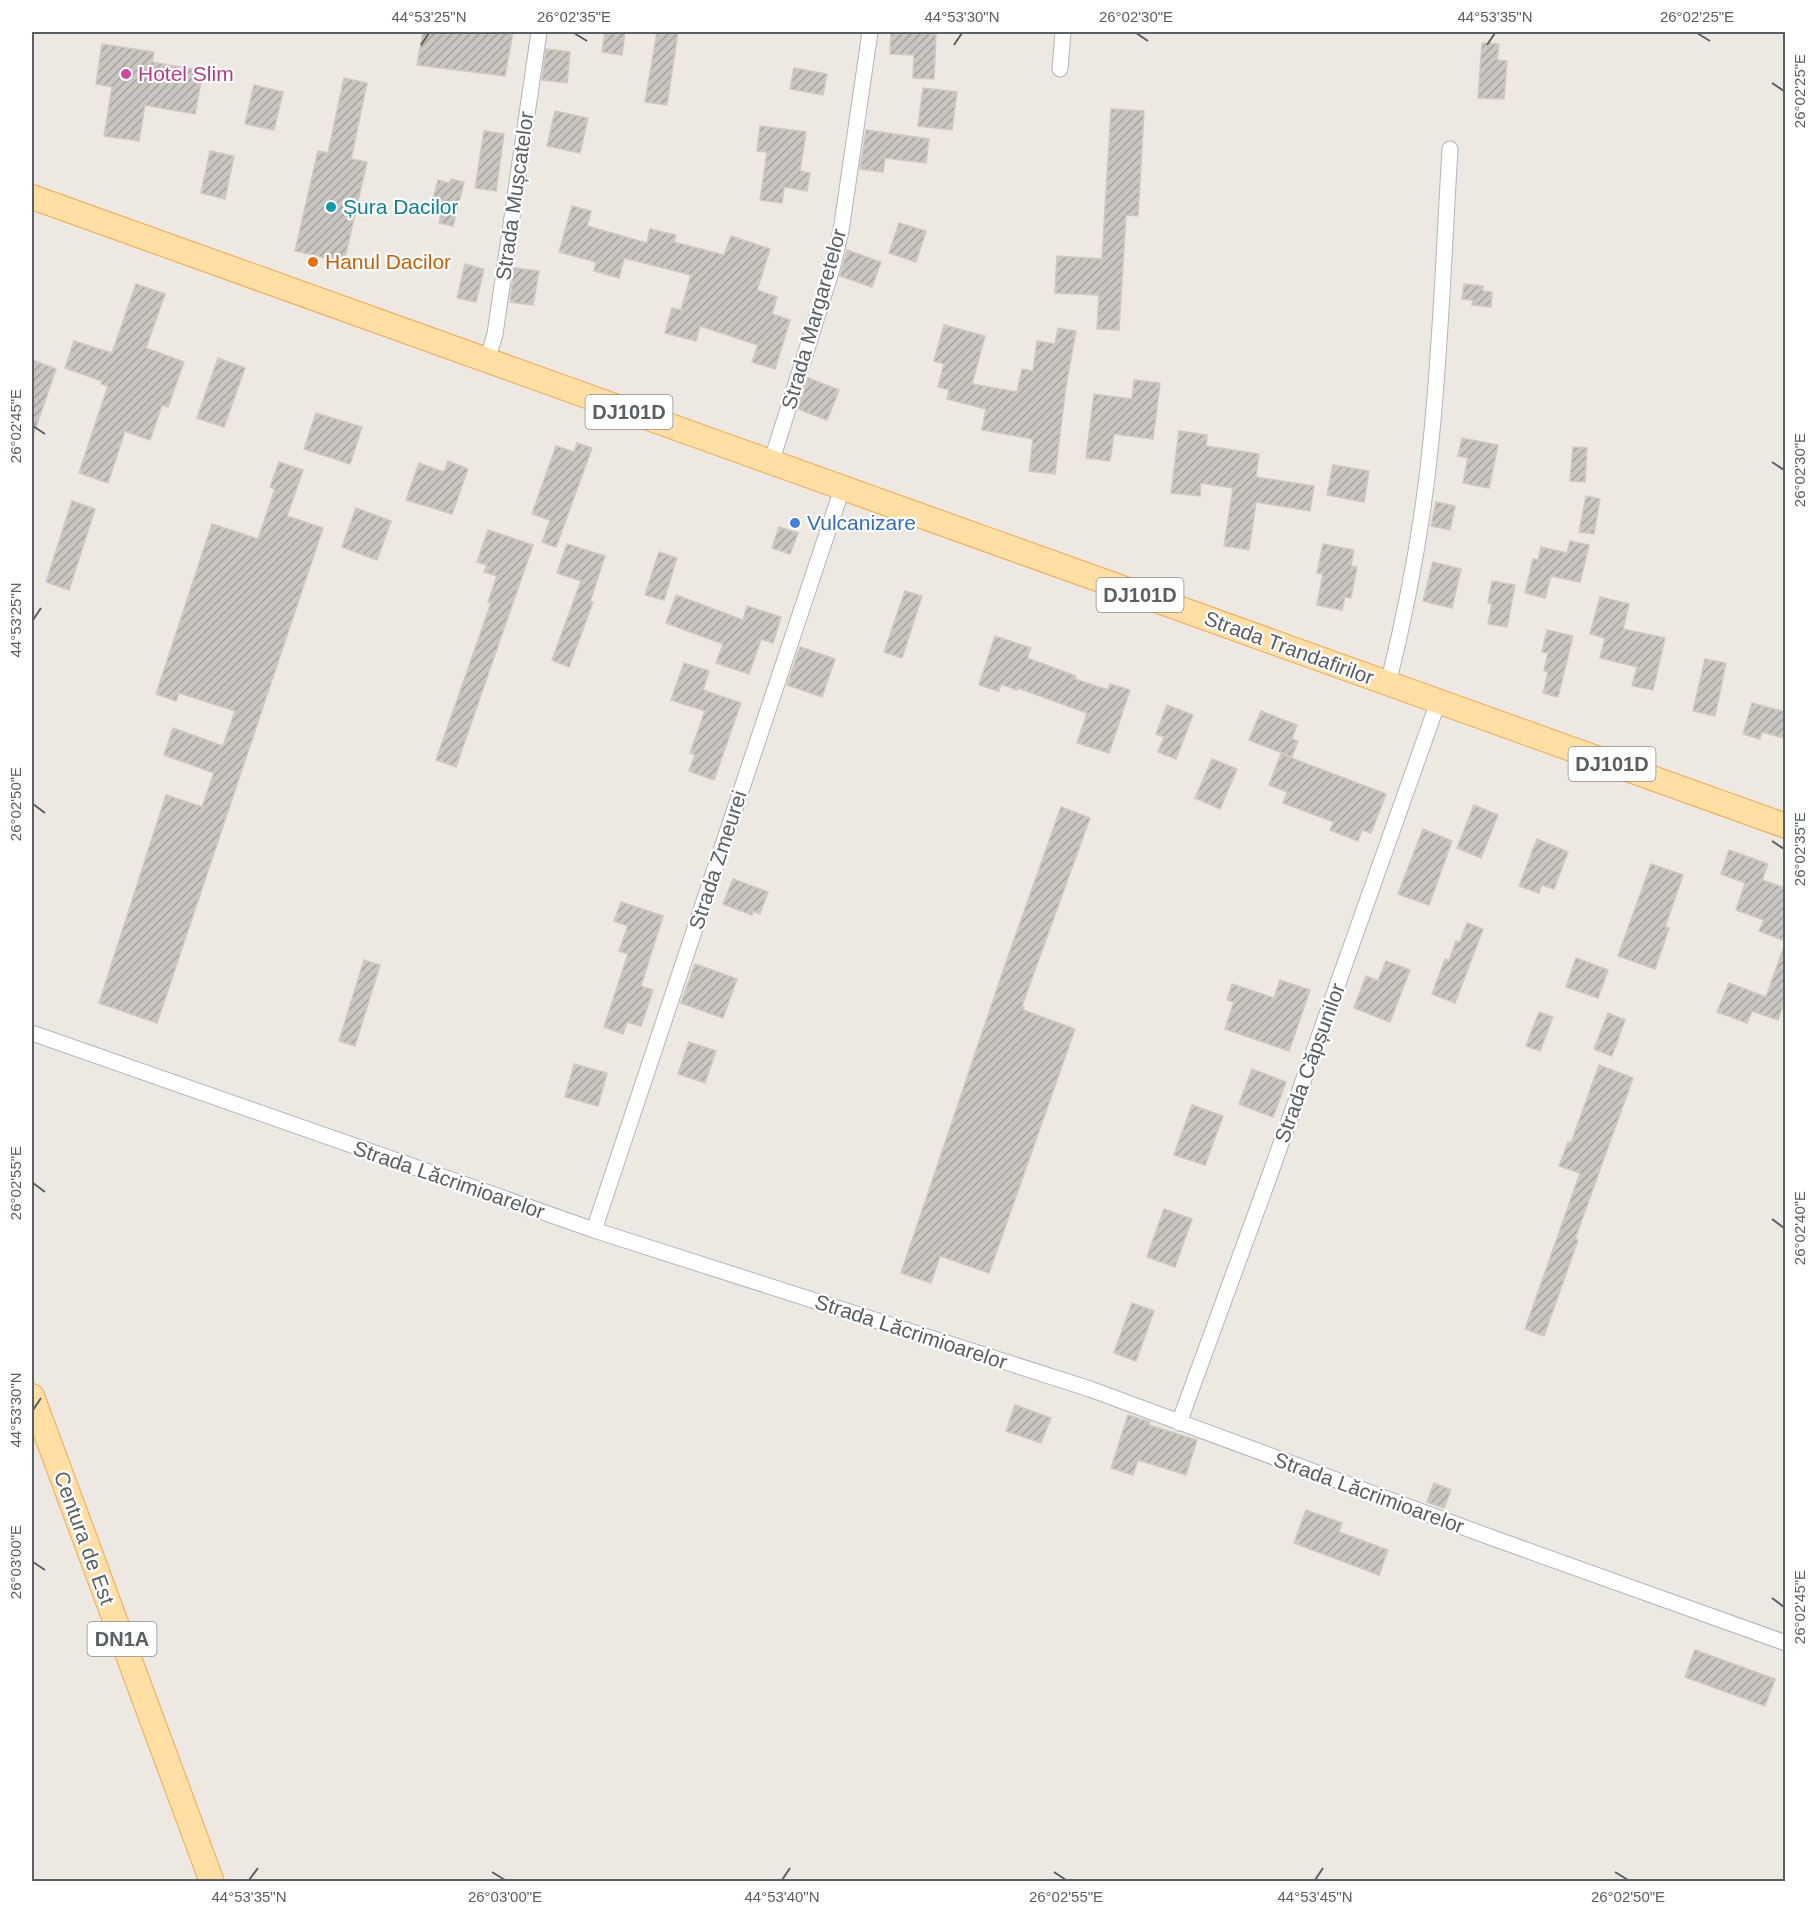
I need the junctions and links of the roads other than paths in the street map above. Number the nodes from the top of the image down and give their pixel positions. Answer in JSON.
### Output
{"nodes":[{"id":1,"x":539,"y":32,"type":"edge"},
{"id":2,"x":870,"y":32,"type":"edge"},
{"id":3,"x":1064,"y":32,"type":"edge"},
{"id":4,"x":1060,"y":69,"type":"dead end"},
{"id":5,"x":1450,"y":149,"type":"dead end"},
{"id":6,"x":32,"y":197,"type":"edge"},
{"id":7,"x":487,"y":361,"type":"junction"},
{"id":8,"x":771,"y":463,"type":"junction"},
{"id":9,"x":842,"y":489,"type":"junction"},
{"id":10,"x":1388,"y":684,"type":"junction"},
{"id":11,"x":1438,"y":702,"type":"junction"},
{"id":12,"x":1785,"y":826,"type":"edge"},
{"id":13,"x":32,"y":1033,"type":"edge"},
{"id":14,"x":594,"y":1230,"type":"junction"},
{"id":15,"x":32,"y":1396,"type":"edge"},
{"id":16,"x":1179,"y":1423,"type":"junction"},
{"id":17,"x":1785,"y":1643,"type":"edge"},
{"id":18,"x":212,"y":1881,"type":"edge"}],
"edges":[{"from":1,"to":7,"type":"street","name":"Strada Mușcatelor"},
{"from":2,"to":8,"type":"street","name":"Strada Margaretelor"},
{"from":3,"to":4,"type":"street"},
{"from":5,"to":10,"type":"street"},
{"from":6,"to":7,"type":"main road","number":"DJ101D"},
{"from":7,"to":8,"type":"main road","name":"Strada Trandafirilor","number":"DJ101D"},
{"from":8,"to":9,"type":"main road","name":"Strada Trandafirilor","number":"DJ101D"},
{"from":9,"to":10,"type":"main road","name":"Strada Trandafirilor","number":"DJ101D"},
{"from":9,"to":14,"type":"street","name":"Strada Zmeurei"},
{"from":10,"to":11,"type":"main road","name":"Strada Trandafirilor","number":"DJ101D"},
{"from":11,"to":12,"type":"main road","name":"Strada Trandafirilor","number":"DJ101D"},
{"from":11,"to":16,"type":"street","name":"Strada Căpșunilor"},
{"from":13,"to":14,"type":"street","name":"Strada Lăcrimioarelor"},
{"from":14,"to":16,"type":"street","name":"Strada Lăcrimioarelor"},
{"from":15,"to":18,"type":"main road","name":"Centura de Est","number":"DN1A"},
{"from":16,"to":17,"type":"street","name":"Strada Lăcrimioarelor"}]}
